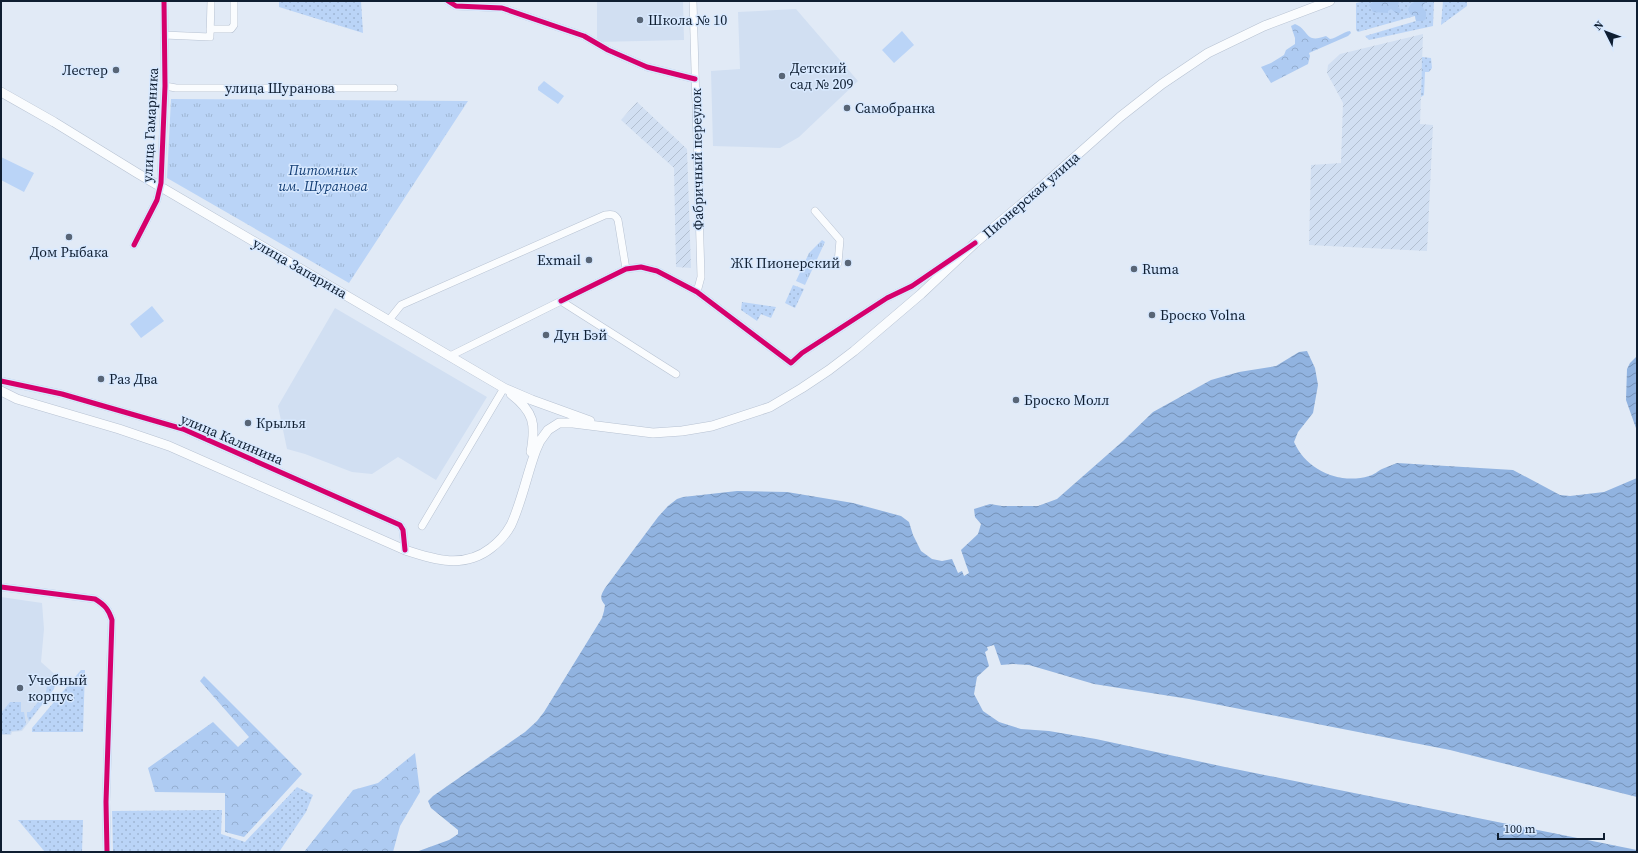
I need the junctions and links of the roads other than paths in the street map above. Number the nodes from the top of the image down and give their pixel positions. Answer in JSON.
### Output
{"nodes":[{"id":1,"x":164,"y":1,"type":"edge"},
{"id":2,"x":211,"y":1,"type":"edge"},
{"id":3,"x":234,"y":1,"type":"edge"},
{"id":4,"x":448,"y":1,"type":"edge"},
{"id":5,"x":693,"y":1,"type":"edge"},
{"id":6,"x":1330,"y":1,"type":"edge"},
{"id":7,"x":210,"y":29,"type":"junction"},
{"id":8,"x":164,"y":35,"type":"junction"},
{"id":9,"x":695,"y":79,"type":"junction"},
{"id":10,"x":166,"y":86,"type":"junction"},
{"id":11,"x":394,"y":88,"type":"dead end"},
{"id":12,"x":1,"y":92,"type":"edge"},
{"id":13,"x":159,"y":185,"type":"junction"},
{"id":14,"x":815,"y":211,"type":"dead end"},
{"id":15,"x":975,"y":243,"type":"junction"},
{"id":16,"x":134,"y":245,"type":"dead end"},
{"id":17,"x":838,"y":263,"type":"dead end"},
{"id":18,"x":626,"y":269,"type":"junction"},
{"id":19,"x":697,"y":292,"type":"junction"},
{"id":20,"x":561,"y":301,"type":"junction"},
{"id":21,"x":389,"y":320,"type":"junction"},
{"id":22,"x":450,"y":356,"type":"junction"},
{"id":23,"x":676,"y":374,"type":"dead end"},
{"id":24,"x":1,"y":381,"type":"edge"},
{"id":25,"x":504,"y":388,"type":"junction"},
{"id":26,"x":1,"y":391,"type":"edge"},
{"id":27,"x":607,"y":427,"type":"junction"},
{"id":28,"x":526,"y":479,"type":"junction"},
{"id":29,"x":422,"y":526,"type":"dead end"},
{"id":30,"x":405,"y":550,"type":"junction"},
{"id":31,"x":1,"y":587,"type":"edge"},
{"id":32,"x":107,"y":852,"type":"edge"}],
"edges":[{"from":1,"to":8,"type":"street","name":"улица Гамарника"},
{"from":2,"to":7,"type":"street"},
{"from":3,"to":7,"type":"street"},
{"from":4,"to":9,"type":"street"},
{"from":5,"to":9,"type":"street","name":"Фабричный переулок"},
{"from":6,"to":15,"type":"main road","name":"Пионерская улица"},
{"from":7,"to":8,"type":"street"},
{"from":8,"to":10,"type":"street","name":"улица Гамарника"},
{"from":9,"to":19,"type":"street","name":"Фабричный переулок"},
{"from":10,"to":11,"type":"street","name":"улица Шуранова"},
{"from":10,"to":13,"type":"street","name":"улица Гамарника"},
{"from":12,"to":13,"type":"main road","name":"улица Запарина"},
{"from":13,"to":16,"type":"street","name":"улица Гамарника"},
{"from":13,"to":21,"type":"main road","name":"улица Запарина"},
{"from":14,"to":17,"type":"street"},
{"from":15,"to":19,"type":"street"},
{"from":15,"to":27,"type":"main road","name":"Пионерская улица"},
{"from":18,"to":19,"type":"street"},
{"from":18,"to":20,"type":"street"},
{"from":18,"to":21,"type":"street"},
{"from":20,"to":22,"type":"street"},
{"from":20,"to":23,"type":"street"},
{"from":21,"to":22,"type":"main road","name":"улица Запарина"},
{"from":22,"to":25,"type":"main road","name":"улица Запарина"},
{"from":24,"to":30,"type":"street","name":"улица Калинина"},
{"from":25,"to":27,"type":"main road","name":"улица Запарина"},
{"from":25,"to":28,"type":"main road"},
{"from":25,"to":29,"type":"street"},
{"from":26,"to":30,"type":"main road"},
{"from":27,"to":28,"type":"main road"},
{"from":28,"to":30,"type":"main road"},
{"from":31,"to":32,"type":"street"}]}
